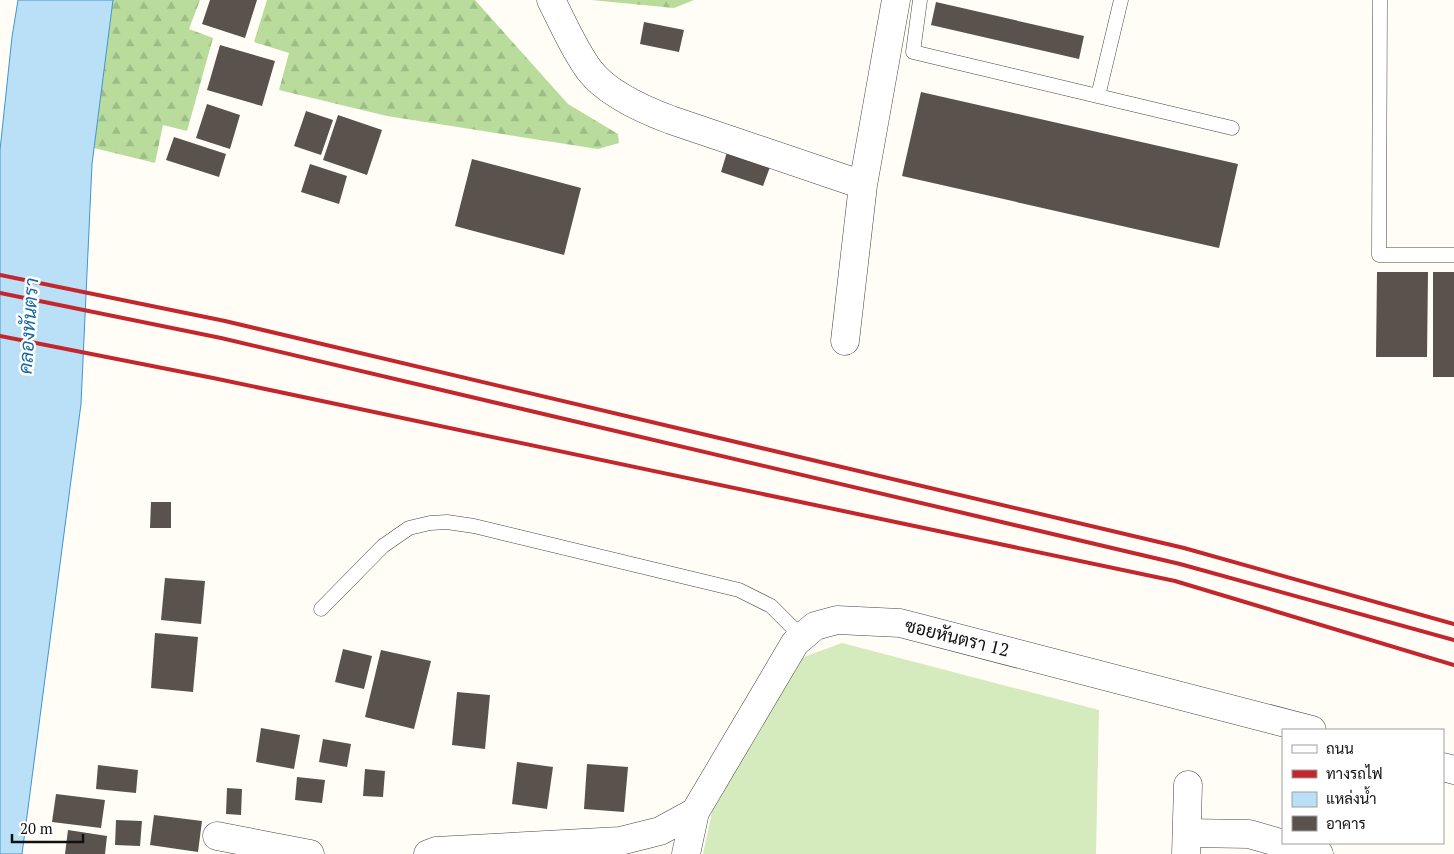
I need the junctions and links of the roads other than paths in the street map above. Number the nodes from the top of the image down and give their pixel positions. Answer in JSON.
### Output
{"nodes":[{"id":1,"x":551,"y":0,"type":"edge"},
{"id":2,"x":896,"y":0,"type":"edge"},
{"id":3,"x":920,"y":0,"type":"edge"},
{"id":4,"x":1121,"y":0,"type":"edge"},
{"id":5,"x":1380,"y":0,"type":"edge"},
{"id":6,"x":1098,"y":96,"type":"junction"},
{"id":7,"x":1232,"y":128,"type":"dead end"},
{"id":8,"x":863,"y":185,"type":"junction"},
{"id":9,"x":1453,"y":255,"type":"edge"},
{"id":10,"x":845,"y":341,"type":"dead end"},
{"id":11,"x":321,"y":609,"type":"dead end"},
{"id":12,"x":802,"y":637,"type":"junction"},
{"id":13,"x":1308,"y":729,"type":"edge"},
{"id":14,"x":1188,"y":785,"type":"dead end"},
{"id":15,"x":696,"y":812,"type":"junction"},
{"id":16,"x":217,"y":836,"type":"dead end"},
{"id":17,"x":1186,"y":843,"type":"edge"},
{"id":18,"x":1282,"y":843,"type":"edge"},
{"id":19,"x":1284,"y":844,"type":"edge"},
{"id":20,"x":310,"y":854,"type":"edge"},
{"id":21,"x":428,"y":854,"type":"edge"},
{"id":22,"x":686,"y":854,"type":"edge"},
{"id":23,"x":1319,"y":854,"type":"edge"}],
"edges":[{"from":1,"to":8,"type":"street"},
{"from":2,"to":8,"type":"street"},
{"from":3,"to":6,"type":"lane"},
{"from":4,"to":6,"type":"lane"},
{"from":5,"to":9,"type":"lane"},
{"from":6,"to":7,"type":"lane"},
{"from":8,"to":10,"type":"street"},
{"from":11,"to":12,"type":"lane"},
{"from":12,"to":13,"type":"street","name":"ซอยหันตรา 12"},
{"from":12,"to":15,"type":"street","name":"ซอยหันตรา 12"},
{"from":14,"to":17,"type":"street"},
{"from":15,"to":21,"type":"street"},
{"from":15,"to":22,"type":"street"},
{"from":16,"to":20,"type":"street"},
{"from":17,"to":18,"type":"street"},
{"from":19,"to":23,"type":"street"}]}
